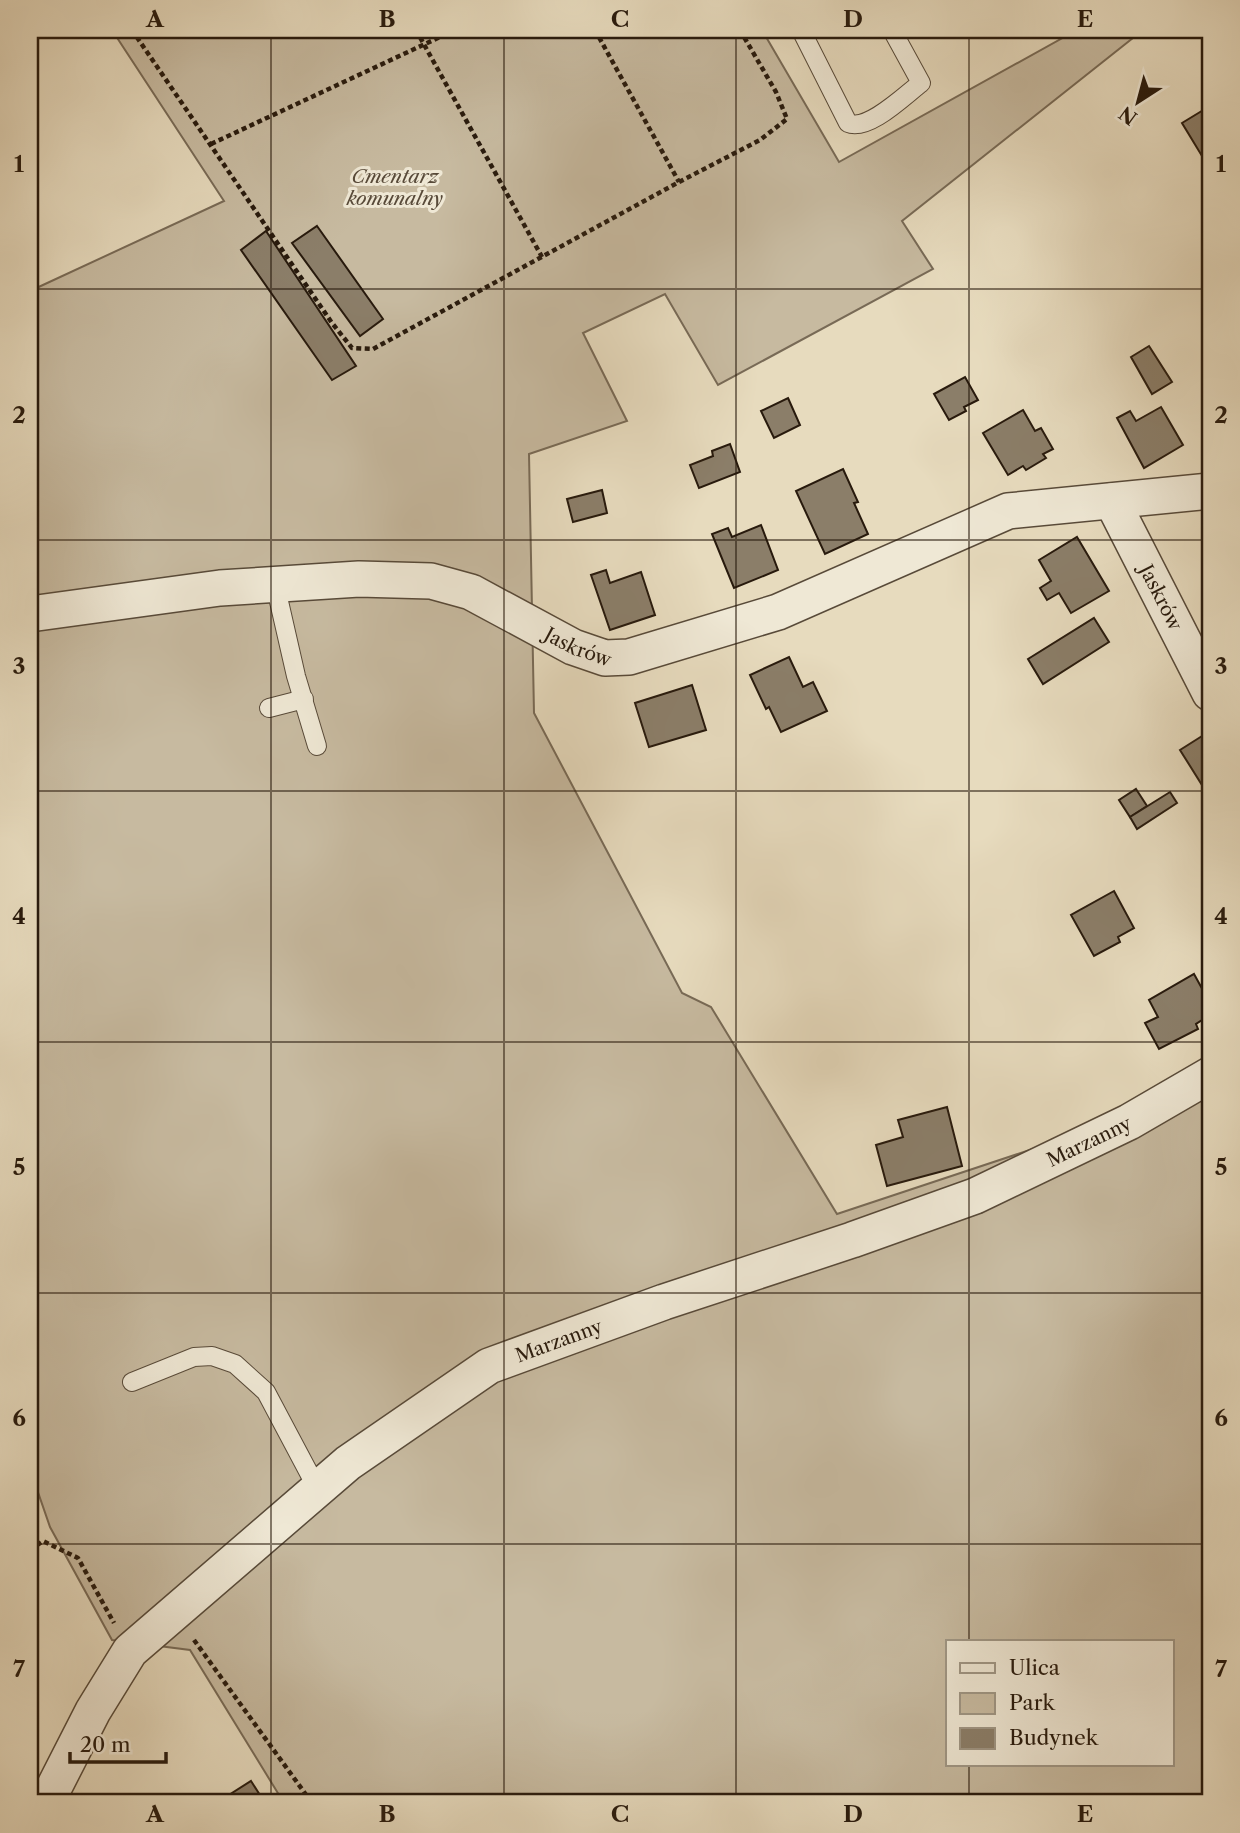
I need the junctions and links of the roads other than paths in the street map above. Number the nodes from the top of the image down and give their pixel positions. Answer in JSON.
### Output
{"nodes":[{"id":1,"x":801,"y":30,"type":"edge"},
{"id":2,"x":892,"y":30,"type":"edge"},
{"id":3,"x":1210,"y":491,"type":"edge"},
{"id":4,"x":1112,"y":501,"type":"junction"},
{"id":5,"x":275,"y":584,"type":"junction"},
{"id":6,"x":30,"y":614,"type":"edge"},
{"id":7,"x":1210,"y":693,"type":"edge"},
{"id":8,"x":304,"y":699,"type":"junction"},
{"id":9,"x":269,"y":708,"type":"dead end"},
{"id":10,"x":317,"y":746,"type":"dead end"},
{"id":11,"x":1210,"y":1075,"type":"edge"},
{"id":12,"x":132,"y":1382,"type":"dead end"},
{"id":13,"x":317,"y":1490,"type":"junction"},
{"id":14,"x":46,"y":1803,"type":"edge"}],
"edges":[{"from":1,"to":2,"type":"lane"},
{"from":3,"to":4,"type":"street","name":"Jaskrów"},
{"from":4,"to":5,"type":"street","name":"Jaskrów"},
{"from":4,"to":7,"type":"street","name":"Jaskrów"},
{"from":5,"to":6,"type":"street","name":"Jaskrów"},
{"from":5,"to":8,"type":"lane"},
{"from":8,"to":9,"type":"lane"},
{"from":8,"to":10,"type":"lane"},
{"from":11,"to":13,"type":"street","name":"Marzanny"},
{"from":12,"to":13,"type":"lane"},
{"from":13,"to":14,"type":"street","name":"Marzanny"}]}
